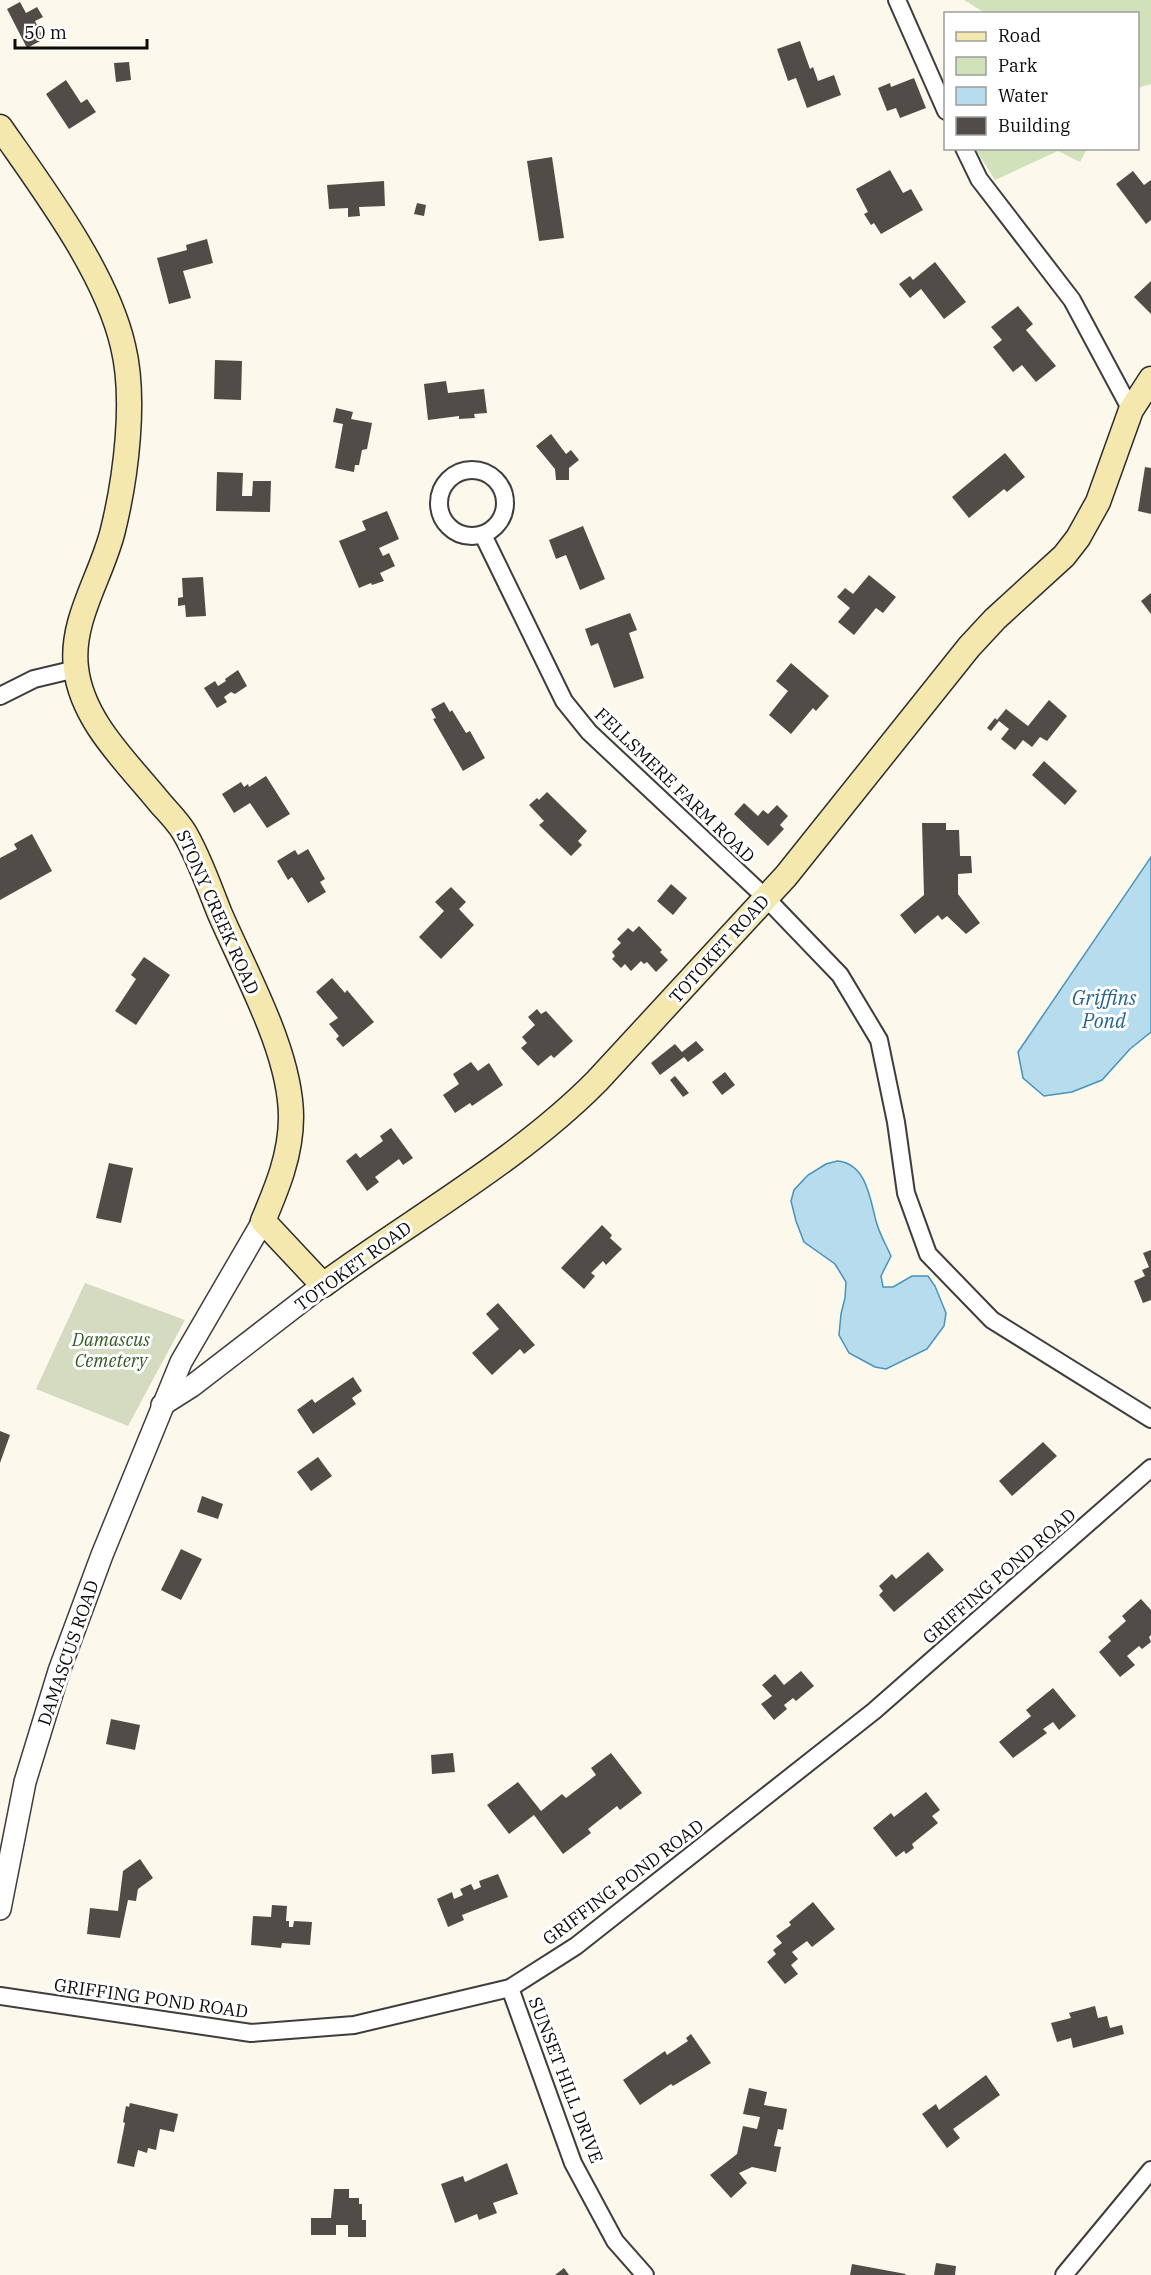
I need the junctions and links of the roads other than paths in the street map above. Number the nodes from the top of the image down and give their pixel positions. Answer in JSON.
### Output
{"nodes":[{"id":1,"x":897,"y":0,"type":"edge"},
{"id":2,"x":944,"y":109,"type":"edge"},
{"id":3,"x":0,"y":127,"type":"edge"},
{"id":4,"x":965,"y":150,"type":"edge"},
{"id":5,"x":1151,"y":379,"type":"edge"},
{"id":6,"x":1131,"y":410,"type":"junction"},
{"id":7,"x":483,"y":536,"type":"junction"},
{"id":8,"x":76,"y":669,"type":"junction"},
{"id":9,"x":0,"y":696,"type":"edge"},
{"id":10,"x":766,"y":898,"type":"junction"},
{"id":11,"x":263,"y":1221,"type":"junction"},
{"id":12,"x":323,"y":1286,"type":"junction"},
{"id":13,"x":162,"y":1405,"type":"junction"},
{"id":14,"x":1151,"y":1419,"type":"edge"},
{"id":15,"x":1151,"y":1468,"type":"edge"},
{"id":16,"x":0,"y":1909,"type":"edge"},
{"id":17,"x":510,"y":1988,"type":"junction"},
{"id":18,"x":0,"y":1996,"type":"edge"},
{"id":19,"x":1151,"y":2170,"type":"edge"},
{"id":20,"x":645,"y":2275,"type":"edge"},
{"id":21,"x":1064,"y":2275,"type":"edge"}],
"edges":[{"from":1,"to":2,"type":"street"},
{"from":3,"to":8,"type":"main road","name":"STONY CREEK ROAD"},
{"from":4,"to":6,"type":"street"},
{"from":5,"to":6,"type":"main road","name":"TOTOKET ROAD"},
{"from":6,"to":10,"type":"main road","name":"TOTOKET ROAD"},
{"from":7,"to":7,"type":"street"},
{"from":7,"to":10,"type":"street","name":"FELLSMERE FARM ROAD"},
{"from":8,"to":9,"type":"street"},
{"from":8,"to":11,"type":"main road","name":"STONY CREEK ROAD"},
{"from":10,"to":12,"type":"main road","name":"TOTOKET ROAD"},
{"from":10,"to":14,"type":"street"},
{"from":11,"to":12,"type":"main road"},
{"from":11,"to":13,"type":"street","name":"STONY CREEK ROAD"},
{"from":12,"to":13,"type":"street","name":"TOTOKET ROAD"},
{"from":13,"to":16,"type":"street","name":"DAMASCUS ROAD"},
{"from":15,"to":17,"type":"street","name":"GRIFFING POND ROAD"},
{"from":17,"to":18,"type":"street","name":"GRIFFING POND ROAD"},
{"from":17,"to":20,"type":"street","name":"SUNSET HILL DRIVE"},
{"from":19,"to":21,"type":"street"}]}
